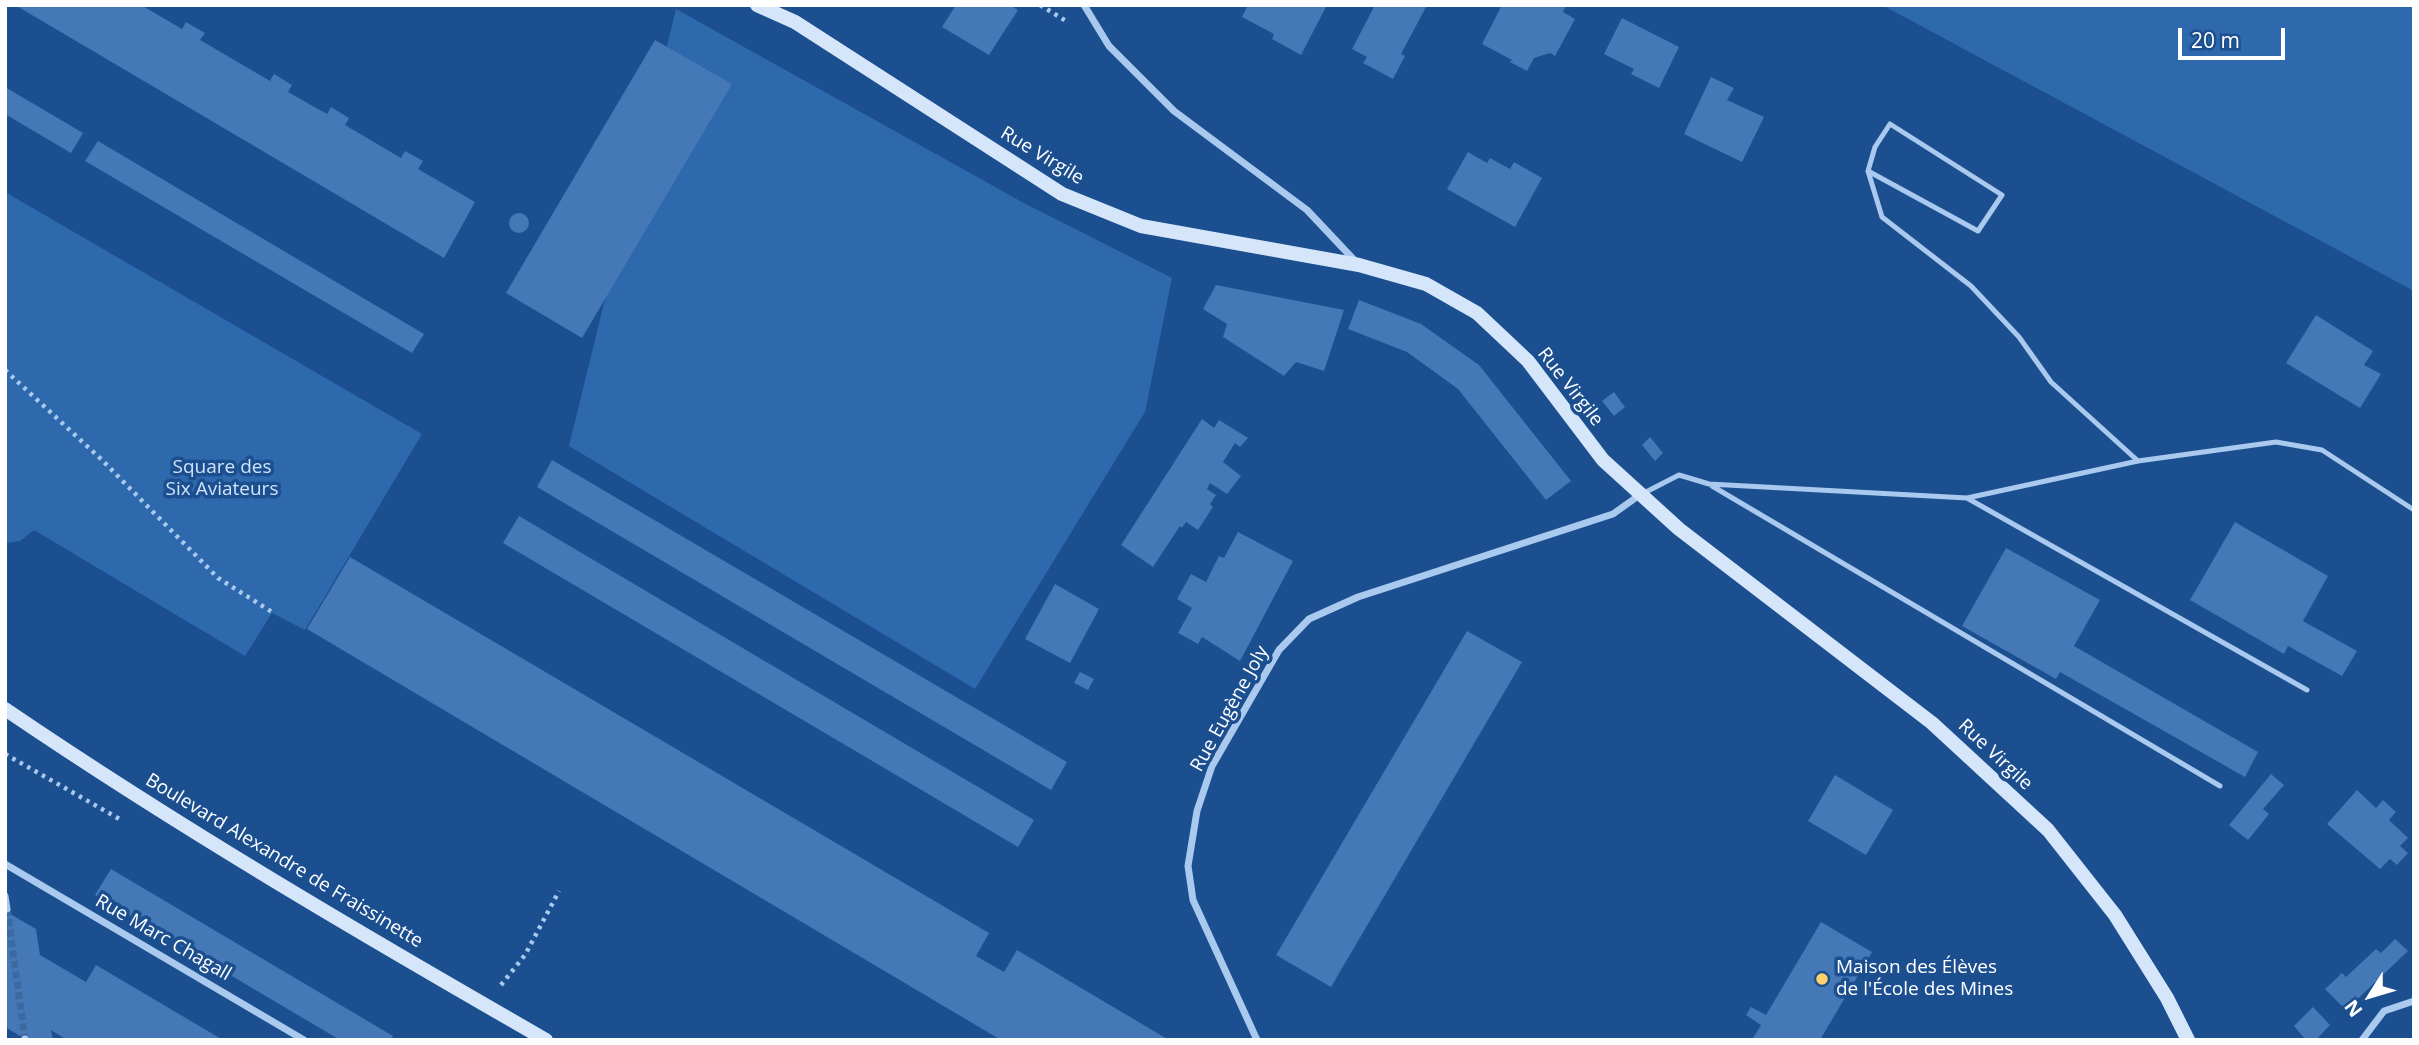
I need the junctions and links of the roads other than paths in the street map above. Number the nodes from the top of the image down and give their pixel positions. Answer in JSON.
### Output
{"nodes":[{"id":1,"x":757,"y":5,"type":"edge"},
{"id":2,"x":1083,"y":5,"type":"edge"},
{"id":3,"x":1868,"y":171,"type":"junction"},
{"id":4,"x":1359,"y":265,"type":"junction"},
{"id":5,"x":2138,"y":461,"type":"junction"},
{"id":6,"x":1709,"y":484,"type":"junction"},
{"id":7,"x":1641,"y":494,"type":"junction"},
{"id":8,"x":1967,"y":498,"type":"junction"},
{"id":9,"x":2414,"y":510,"type":"edge"},
{"id":10,"x":2307,"y":690,"type":"dead end"},
{"id":11,"x":5,"y":709,"type":"edge"},
{"id":12,"x":2220,"y":786,"type":"dead end"},
{"id":13,"x":5,"y":864,"type":"edge"},
{"id":14,"x":5,"y":896,"type":"edge"},
{"id":15,"x":7,"y":909,"type":"dead end"},
{"id":16,"x":2414,"y":1000,"type":"edge"},
{"id":17,"x":304,"y":1040,"type":"edge"},
{"id":18,"x":546,"y":1040,"type":"edge"},
{"id":19,"x":1257,"y":1040,"type":"edge"},
{"id":20,"x":2188,"y":1040,"type":"edge"},
{"id":21,"x":2362,"y":1040,"type":"edge"}],
"edges":[{"from":1,"to":4,"type":"street","name":"Rue Virgile"},
{"from":2,"to":4,"type":"street"},
{"from":3,"to":3,"type":"lane"},
{"from":3,"to":5,"type":"lane"},
{"from":4,"to":7,"type":"street","name":"Rue Virgile"},
{"from":5,"to":8,"type":"lane"},
{"from":5,"to":9,"type":"lane"},
{"from":6,"to":7,"type":"lane"},
{"from":6,"to":8,"type":"lane"},
{"from":6,"to":12,"type":"lane"},
{"from":7,"to":19,"type":"street","name":"Rue Eugène Joly"},
{"from":7,"to":20,"type":"street","name":"Rue Virgile"},
{"from":8,"to":10,"type":"lane"},
{"from":11,"to":18,"type":"street","name":"Boulevard Alexandre de Fraissinette"},
{"from":13,"to":17,"type":"street","name":"Rue Marc Chagall"},
{"from":14,"to":15,"type":"street"},
{"from":16,"to":21,"type":"street"}]}
